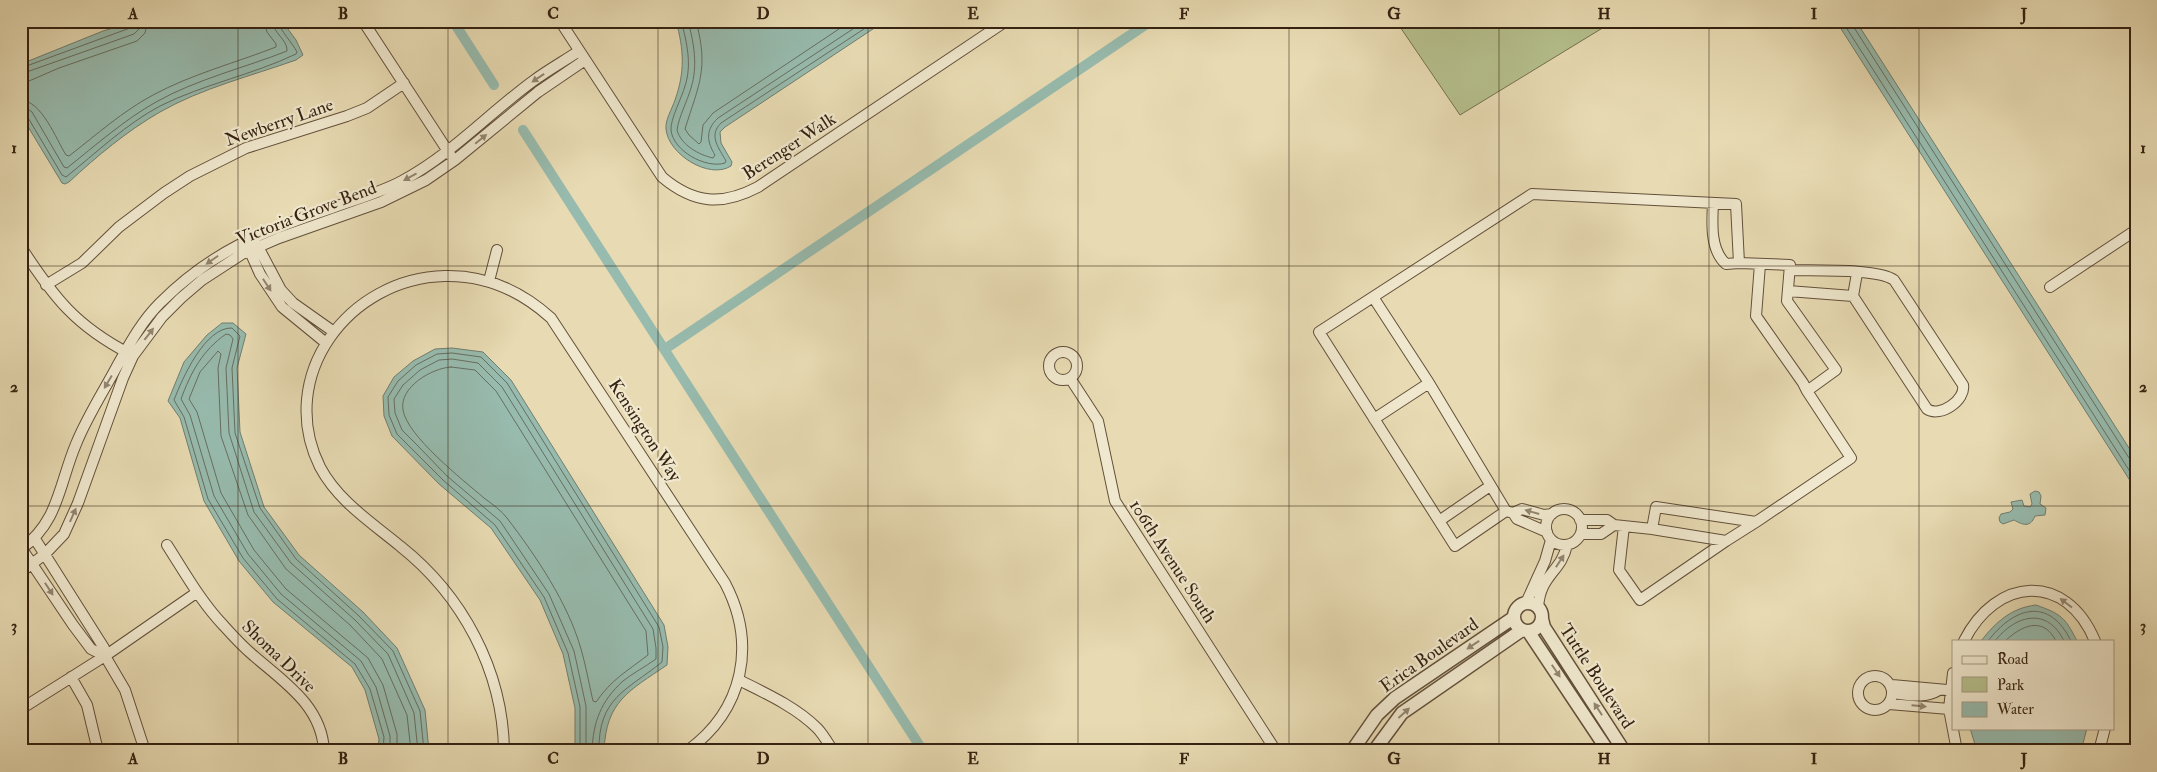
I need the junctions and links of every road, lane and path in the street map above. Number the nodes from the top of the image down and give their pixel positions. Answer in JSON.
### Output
{"nodes":[{"id":1,"x":363,"y":21,"type":"edge"},
{"id":2,"x":560,"y":21,"type":"edge"},
{"id":3,"x":1006,"y":21,"type":"edge"},
{"id":4,"x":579,"y":51,"type":"junction"},
{"id":5,"x":585,"y":60,"type":"junction"},
{"id":6,"x":404,"y":83,"type":"junction"},
{"id":7,"x":452,"y":156,"type":"junction"},
{"id":8,"x":1713,"y":203,"type":"junction"},
{"id":9,"x":2136,"y":230,"type":"edge"},
{"id":10,"x":249,"y":239,"type":"junction"},
{"id":11,"x":21,"y":248,"type":"edge"},
{"id":12,"x":254,"y":249,"type":"junction"},
{"id":13,"x":497,"y":250,"type":"dead end"},
{"id":14,"x":1739,"y":263,"type":"junction"},
{"id":15,"x":1760,"y":264,"type":"junction"},
{"id":16,"x":1790,"y":270,"type":"junction"},
{"id":17,"x":1856,"y":273,"type":"junction"},
{"id":18,"x":489,"y":281,"type":"junction"},
{"id":19,"x":46,"y":285,"type":"junction"},
{"id":20,"x":2050,"y":286,"type":"dead end"},
{"id":21,"x":1788,"y":291,"type":"junction"},
{"id":22,"x":1853,"y":296,"type":"junction"},
{"id":23,"x":1373,"y":297,"type":"junction"},
{"id":24,"x":334,"y":332,"type":"junction"},
{"id":25,"x":326,"y":343,"type":"junction"},
{"id":26,"x":129,"y":354,"type":"junction"},
{"id":27,"x":1070,"y":378,"type":"dead end"},
{"id":28,"x":1429,"y":383,"type":"junction"},
{"id":29,"x":1807,"y":391,"type":"junction"},
{"id":30,"x":1374,"y":419,"type":"junction"},
{"id":31,"x":1490,"y":486,"type":"junction"},
{"id":32,"x":1510,"y":512,"type":"junction"},
{"id":33,"x":1552,"y":514,"type":"junction"},
{"id":34,"x":1580,"y":520,"type":"junction"},
{"id":35,"x":1439,"y":521,"type":"junction"},
{"id":36,"x":1756,"y":522,"type":"junction"},
{"id":37,"x":1619,"y":526,"type":"junction"},
{"id":38,"x":1652,"y":529,"type":"junction"},
{"id":39,"x":1580,"y":534,"type":"junction"},
{"id":40,"x":1549,"y":536,"type":"junction"},
{"id":41,"x":35,"y":539,"type":"junction"},
{"id":42,"x":1726,"y":541,"type":"junction"},
{"id":43,"x":1567,"y":544,"type":"junction"},
{"id":44,"x":168,"y":545,"type":"dead end"},
{"id":45,"x":22,"y":549,"type":"edge"},
{"id":46,"x":45,"y":554,"type":"junction"},
{"id":47,"x":33,"y":563,"type":"junction"},
{"id":48,"x":21,"y":572,"type":"edge"},
{"id":49,"x":196,"y":593,"type":"junction"},
{"id":50,"x":1526,"y":603,"type":"junction"},
{"id":51,"x":1540,"y":613,"type":"junction"},
{"id":52,"x":1513,"y":618,"type":"junction"},
{"id":53,"x":1525,"y":630,"type":"junction"},
{"id":54,"x":1965,"y":640,"type":"edge"},
{"id":55,"x":2094,"y":640,"type":"edge"},
{"id":56,"x":105,"y":656,"type":"junction"},
{"id":57,"x":1952,"y":675,"type":"edge"},
{"id":58,"x":71,"y":677,"type":"junction"},
{"id":59,"x":739,"y":680,"type":"junction"},
{"id":60,"x":1892,"y":689,"type":"junction"},
{"id":61,"x":1945,"y":690,"type":"junction"},
{"id":62,"x":1889,"y":704,"type":"junction"},
{"id":63,"x":21,"y":709,"type":"edge"},
{"id":64,"x":1949,"y":709,"type":"junction"},
{"id":65,"x":1952,"y":727,"type":"edge"},
{"id":66,"x":1952,"y":730,"type":"edge"},
{"id":67,"x":2104,"y":730,"type":"edge"},
{"id":68,"x":98,"y":751,"type":"edge"},
{"id":69,"x":145,"y":751,"type":"edge"},
{"id":70,"x":324,"y":751,"type":"edge"},
{"id":71,"x":504,"y":751,"type":"edge"},
{"id":72,"x":687,"y":751,"type":"edge"},
{"id":73,"x":833,"y":751,"type":"edge"},
{"id":74,"x":1276,"y":751,"type":"edge"},
{"id":75,"x":1352,"y":751,"type":"edge"},
{"id":76,"x":1374,"y":751,"type":"edge"},
{"id":77,"x":1608,"y":751,"type":"edge"},
{"id":78,"x":1624,"y":751,"type":"edge"},
{"id":79,"x":1956,"y":751,"type":"edge"},
{"id":80,"x":2099,"y":751,"type":"edge"}],
"edges":[{"from":1,"to":6,"type":"street"},
{"from":2,"to":4,"type":"street","name":"Berenger Walk"},
{"from":3,"to":5,"type":"street","name":"Berenger Walk"},
{"from":4,"to":5,"type":"street","name":"Berenger Walk"},
{"from":4,"to":7,"type":"street","name":"Victoria Grove Bend","one_way":true},
{"from":7,"to":5,"type":"street","name":"Victoria Grove Bend","one_way":true},
{"from":6,"to":7,"type":"street"},
{"from":6,"to":19,"type":"street","name":"Newberry Lane"},
{"from":7,"to":10,"type":"street","name":"Victoria Grove Bend","one_way":true},
{"from":7,"to":12,"type":"street","name":"Victoria Grove Bend"},
{"from":8,"to":14,"type":"street"},
{"from":8,"to":14,"type":"street"},
{"from":8,"to":23,"type":"street"},
{"from":9,"to":20,"type":"street"},
{"from":10,"to":12,"type":"street"},
{"from":10,"to":26,"type":"street","name":"Victoria Grove Bend","one_way":true},
{"from":11,"to":19,"type":"street"},
{"from":12,"to":24,"type":"street"},
{"from":12,"to":25,"type":"street","one_way":true},
{"from":26,"to":12,"type":"street","name":"Victoria Grove Bend","one_way":true},
{"from":13,"to":18,"type":"street"},
{"from":14,"to":15,"type":"street"},
{"from":15,"to":16,"type":"street"},
{"from":15,"to":29,"type":"street"},
{"from":16,"to":17,"type":"street"},
{"from":16,"to":21,"type":"street"},
{"from":17,"to":22,"type":"street"},
{"from":17,"to":22,"type":"street"},
{"from":18,"to":24,"type":"street","name":"Kensington Way"},
{"from":18,"to":59,"type":"street","name":"Kensington Way"},
{"from":19,"to":26,"type":"street"},
{"from":21,"to":22,"type":"street"},
{"from":21,"to":29,"type":"street"},
{"from":23,"to":28,"type":"street"},
{"from":23,"to":30,"type":"street"},
{"from":24,"to":25,"type":"street","name":"Kensington Way"},
{"from":25,"to":71,"type":"street","name":"Kensington Way"},
{"from":26,"to":41,"type":"street","name":"Victoria Grove Bend","one_way":true},
{"from":46,"to":26,"type":"street","name":"Victoria Grove Bend","one_way":true},
{"from":27,"to":74,"type":"street","name":"106th Avenue South"},
{"from":28,"to":30,"type":"street"},
{"from":28,"to":31,"type":"street"},
{"from":29,"to":36,"type":"street"},
{"from":30,"to":35,"type":"street"},
{"from":31,"to":32,"type":"street"},
{"from":31,"to":35,"type":"street"},
{"from":33,"to":32,"type":"street","one_way":true},
{"from":32,"to":35,"type":"street"},
{"from":32,"to":40,"type":"street"},
{"from":33,"to":34,"type":"street"},
{"from":33,"to":40,"type":"street"},
{"from":34,"to":37,"type":"street"},
{"from":34,"to":39,"type":"street"},
{"from":36,"to":38,"type":"street"},
{"from":36,"to":42,"type":"street"},
{"from":37,"to":38,"type":"street"},
{"from":37,"to":39,"type":"street"},
{"from":37,"to":42,"type":"street"},
{"from":38,"to":42,"type":"street"},
{"from":39,"to":43,"type":"street"},
{"from":40,"to":43,"type":"street"},
{"from":40,"to":50,"type":"street"},
{"from":41,"to":45,"type":"street","name":"Victoria Grove Bend"},
{"from":41,"to":46,"type":"street"},
{"from":51,"to":43,"type":"street","one_way":true},
{"from":44,"to":49,"type":"street","name":"Shoma Drive"},
{"from":45,"to":47,"type":"street"},
{"from":46,"to":47,"type":"street","name":"Victoria Grove Bend"},
{"from":46,"to":56,"type":"street"},
{"from":47,"to":48,"type":"street","name":"Victoria Grove Bend"},
{"from":47,"to":56,"type":"street","one_way":true},
{"from":49,"to":56,"type":"street"},
{"from":49,"to":70,"type":"street","name":"Shoma Drive"},
{"from":50,"to":51,"type":"street"},
{"from":50,"to":52,"type":"street"},
{"from":51,"to":53,"type":"street"},
{"from":78,"to":51,"type":"street","name":"Tuttle Boulevard","one_way":true},
{"from":52,"to":53,"type":"street"},
{"from":52,"to":75,"type":"street","name":"Erica Boulevard","one_way":true},
{"from":76,"to":53,"type":"street","name":"Erica Boulevard","one_way":true},
{"from":53,"to":77,"type":"street","name":"Tuttle Boulevard","one_way":true},
{"from":55,"to":54,"type":"street","one_way":true},
{"from":56,"to":58,"type":"street"},
{"from":56,"to":69,"type":"street"},
{"from":57,"to":61,"type":"street"},
{"from":58,"to":63,"type":"street"},
{"from":58,"to":68,"type":"street"},
{"from":59,"to":72,"type":"street","name":"Kensington Way"},
{"from":59,"to":73,"type":"street"},
{"from":60,"to":61,"type":"street"},
{"from":60,"to":62,"type":"street"},
{"from":60,"to":62,"type":"street"},
{"from":61,"to":64,"type":"street"},
{"from":62,"to":64,"type":"street","one_way":true},
{"from":64,"to":65,"type":"street"},
{"from":66,"to":79,"type":"street"},
{"from":67,"to":80,"type":"street"}]}
